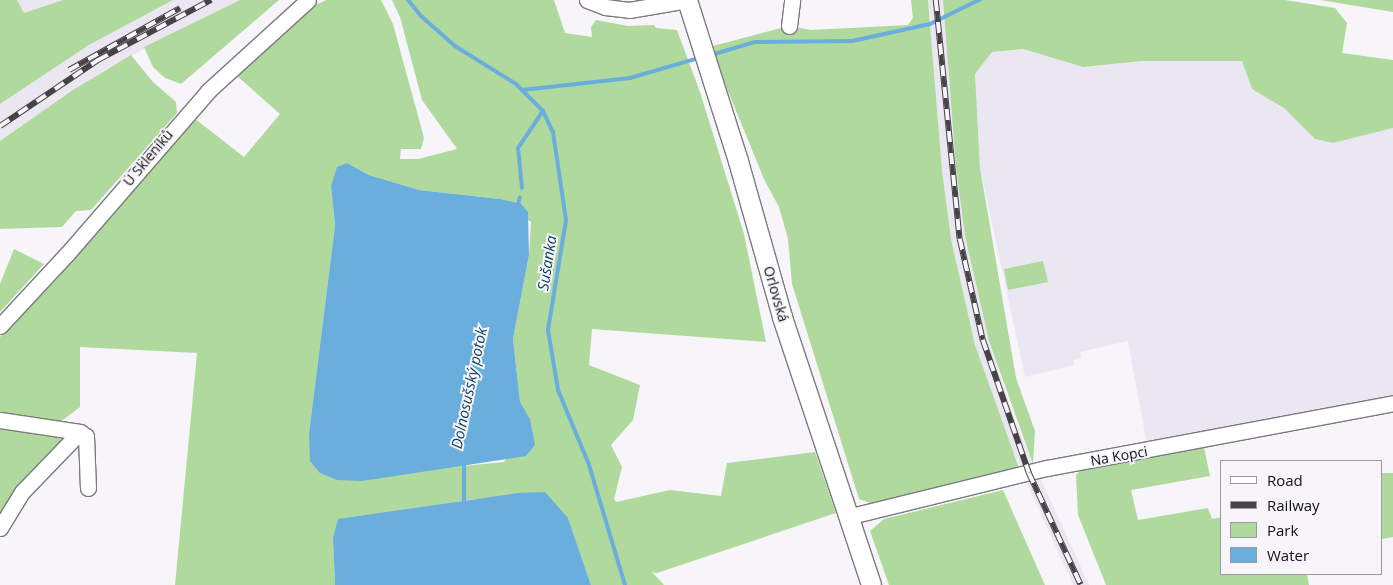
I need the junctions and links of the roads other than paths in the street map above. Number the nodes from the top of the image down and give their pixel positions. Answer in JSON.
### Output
{"nodes":[{"id":1,"x":308,"y":0,"type":"edge"},
{"id":2,"x":587,"y":0,"type":"edge"},
{"id":3,"x":688,"y":0,"type":"edge"},
{"id":4,"x":792,"y":0,"type":"edge"},
{"id":5,"x":789,"y":26,"type":"dead end"},
{"id":6,"x":0,"y":326,"type":"edge"},
{"id":7,"x":1393,"y":404,"type":"edge"},
{"id":8,"x":0,"y":420,"type":"edge"},
{"id":9,"x":80,"y":432,"type":"junction"},
{"id":10,"x":88,"y":488,"type":"dead end"},
{"id":11,"x":847,"y":517,"type":"junction"},
{"id":12,"x":0,"y":528,"type":"edge"},
{"id":13,"x":871,"y":585,"type":"edge"}],
"edges":[{"from":1,"to":6,"type":"street","name":"U Skleníků"},
{"from":2,"to":3,"type":"street"},
{"from":3,"to":11,"type":"main road","name":"Orlovská"},
{"from":4,"to":5,"type":"street"},
{"from":7,"to":11,"type":"street","name":"Na Kopci"},
{"from":8,"to":9,"type":"street"},
{"from":9,"to":10,"type":"street"},
{"from":9,"to":12,"type":"street"},
{"from":11,"to":13,"type":"main road","name":"Orlovská"}]}
